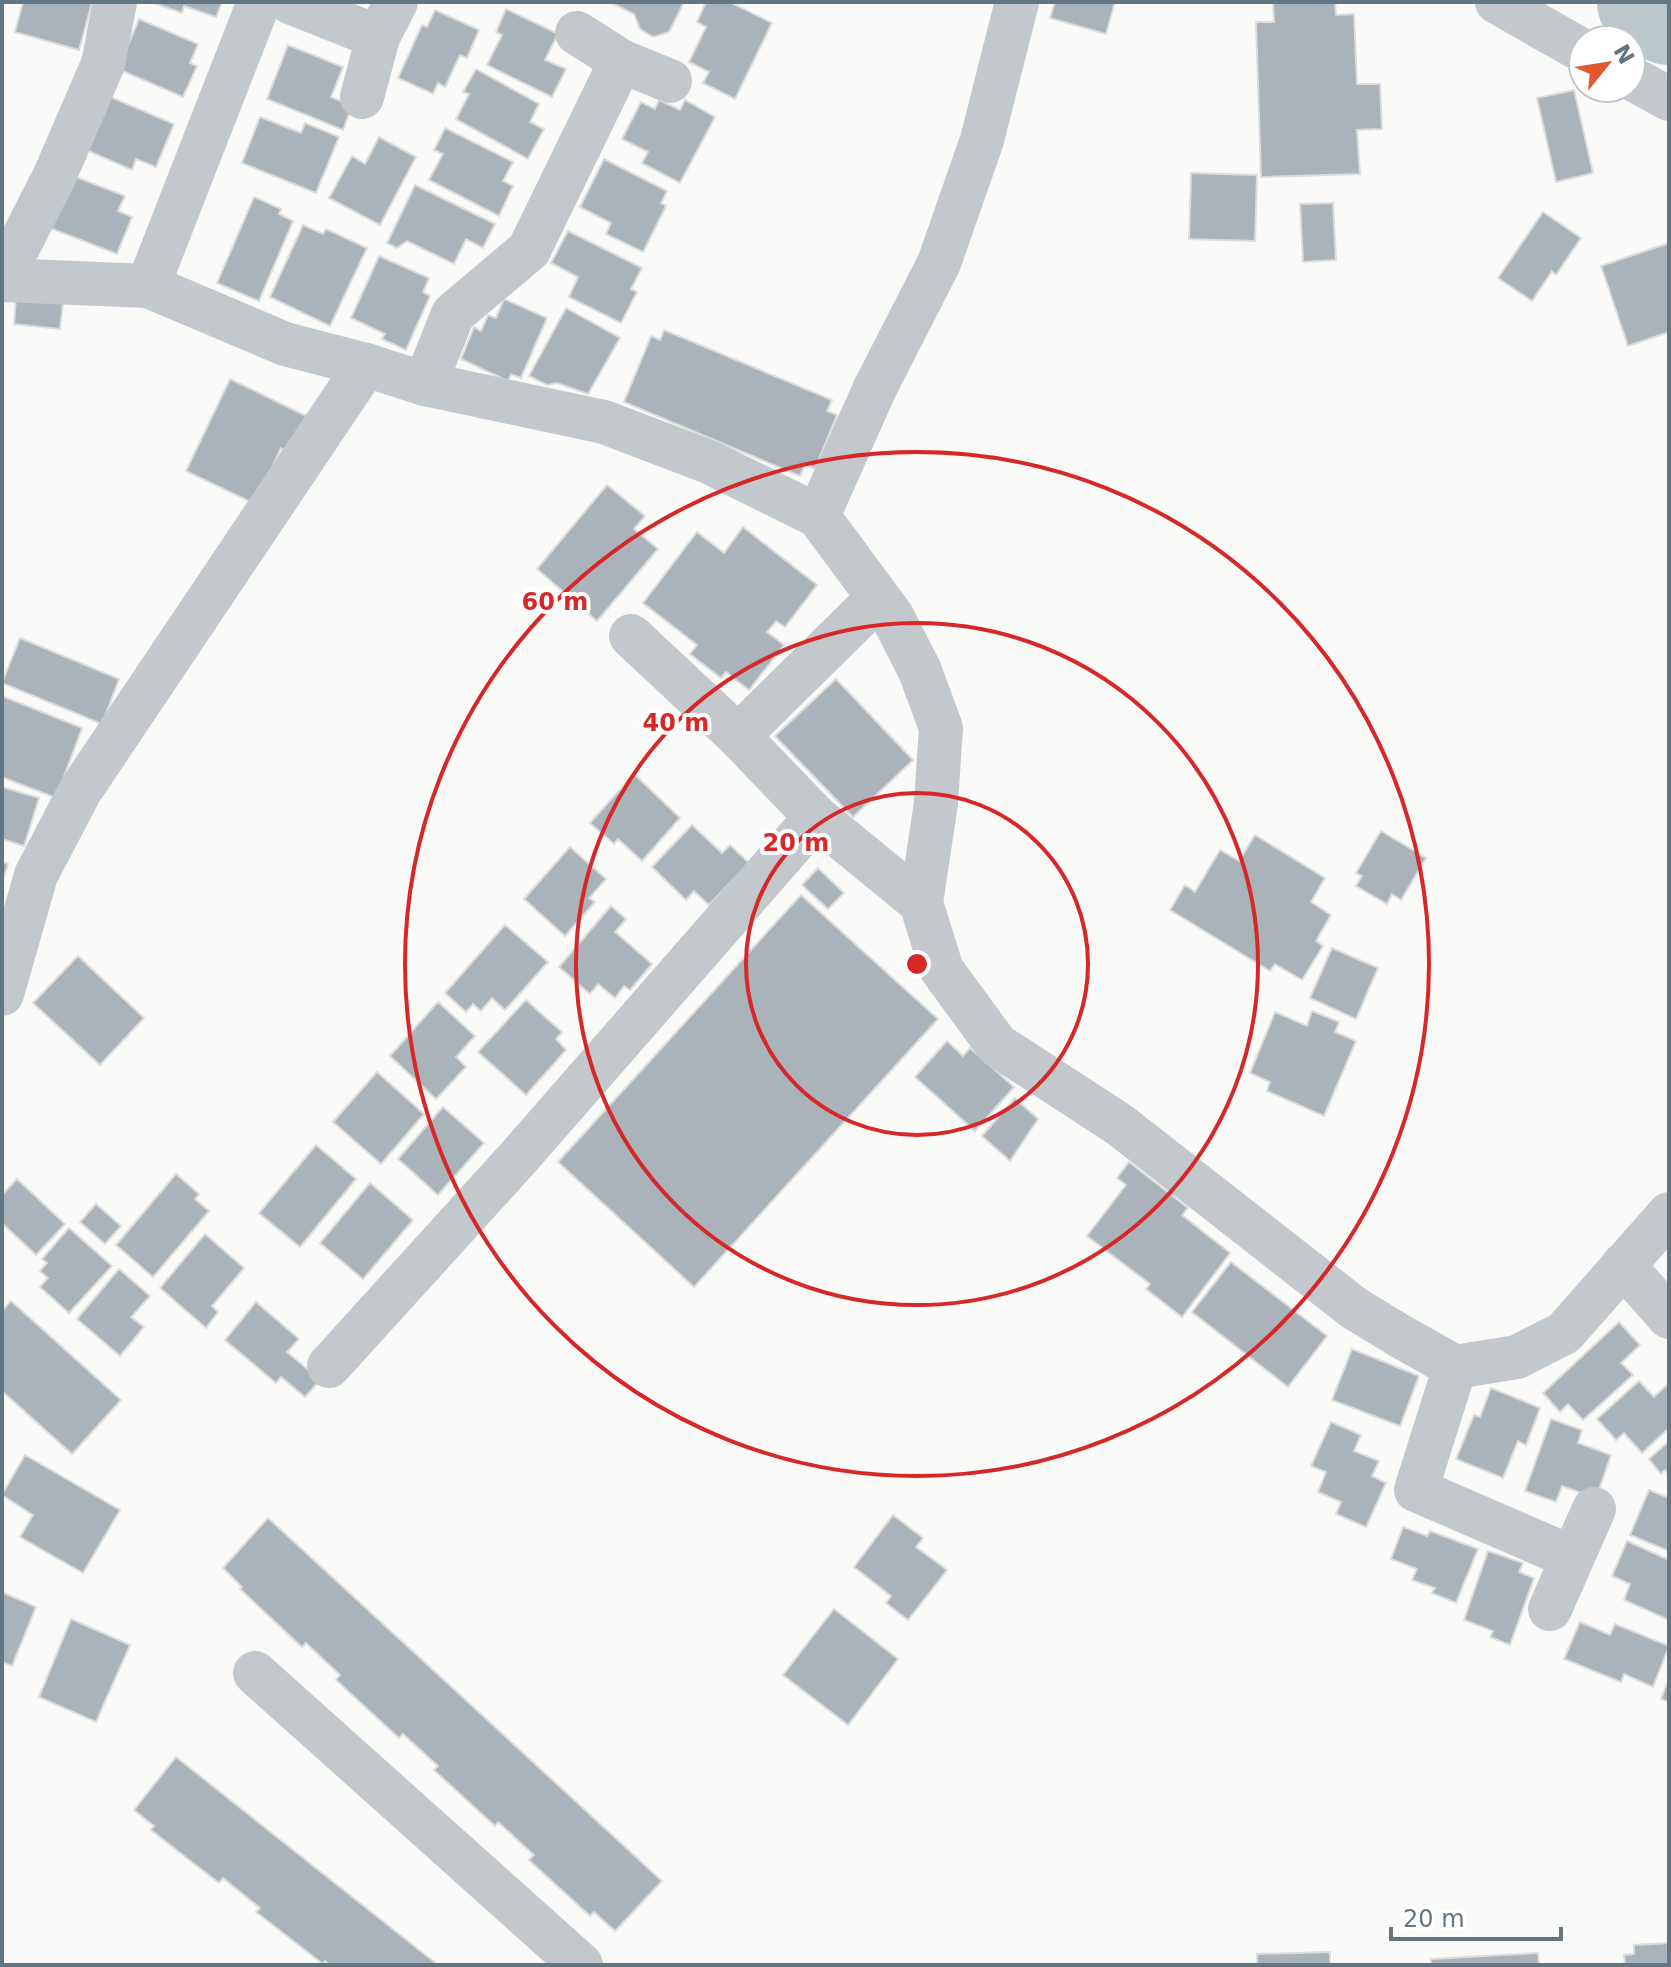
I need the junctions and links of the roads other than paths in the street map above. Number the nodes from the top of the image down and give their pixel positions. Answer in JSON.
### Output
{"nodes":[{"id":1,"x":115,"y":2,"type":"edge"},
{"id":2,"x":259,"y":2,"type":"edge"},
{"id":3,"x":290,"y":2,"type":"edge"},
{"id":4,"x":1017,"y":2,"type":"edge"},
{"id":5,"x":1497,"y":2,"type":"edge"},
{"id":6,"x":387,"y":19,"type":"edge"},
{"id":7,"x":577,"y":33,"type":"dead end"},
{"id":8,"x":1567,"y":42,"type":"edge"},
{"id":9,"x":621,"y":61,"type":"junction"},
{"id":10,"x":670,"y":81,"type":"dead end"},
{"id":11,"x":1647,"y":87,"type":"edge"},
{"id":12,"x":362,"y":97,"type":"dead end"},
{"id":13,"x":1669,"y":99,"type":"edge"},
{"id":14,"x":2,"y":279,"type":"edge"},
{"id":15,"x":148,"y":286,"type":"junction"},
{"id":16,"x":366,"y":365,"type":"junction"},
{"id":17,"x":425,"y":384,"type":"junction"},
{"id":18,"x":818,"y":516,"type":"junction"},
{"id":19,"x":878,"y":598,"type":"junction"},
{"id":20,"x":631,"y":636,"type":"dead end"},
{"id":21,"x":738,"y":736,"type":"junction"},
{"id":22,"x":816,"y":817,"type":"junction"},
{"id":23,"x":921,"y":903,"type":"junction"},
{"id":24,"x":2,"y":994,"type":"edge"},
{"id":25,"x":1669,"y":1214,"type":"edge"},
{"id":26,"x":1623,"y":1265,"type":"junction"},
{"id":27,"x":1669,"y":1317,"type":"edge"},
{"id":28,"x":329,"y":1366,"type":"dead end"},
{"id":29,"x":1455,"y":1367,"type":"junction"},
{"id":30,"x":1594,"y":1509,"type":"dead end"},
{"id":31,"x":1571,"y":1557,"type":"junction"},
{"id":32,"x":1550,"y":1609,"type":"dead end"},
{"id":33,"x":255,"y":1673,"type":"dead end"},
{"id":34,"x":581,"y":1965,"type":"edge"}],
"edges":[{"from":1,"to":14,"type":"street"},
{"from":2,"to":15,"type":"street"},
{"from":3,"to":6,"type":"street"},
{"from":4,"to":18,"type":"street"},
{"from":5,"to":8,"type":"street"},
{"from":6,"to":12,"type":"street"},
{"from":7,"to":9,"type":"street"},
{"from":9,"to":10,"type":"street"},
{"from":9,"to":17,"type":"street"},
{"from":11,"to":13,"type":"street"},
{"from":14,"to":15,"type":"street"},
{"from":15,"to":16,"type":"street"},
{"from":16,"to":17,"type":"street"},
{"from":16,"to":24,"type":"street"},
{"from":17,"to":18,"type":"street"},
{"from":18,"to":19,"type":"street"},
{"from":19,"to":21,"type":"street"},
{"from":19,"to":23,"type":"street"},
{"from":20,"to":21,"type":"street"},
{"from":21,"to":22,"type":"street"},
{"from":22,"to":23,"type":"street"},
{"from":22,"to":28,"type":"street"},
{"from":23,"to":29,"type":"street"},
{"from":25,"to":26,"type":"street"},
{"from":26,"to":27,"type":"street"},
{"from":26,"to":29,"type":"street"},
{"from":29,"to":31,"type":"street"},
{"from":30,"to":31,"type":"street"},
{"from":31,"to":32,"type":"street"},
{"from":33,"to":34,"type":"street"}]}
